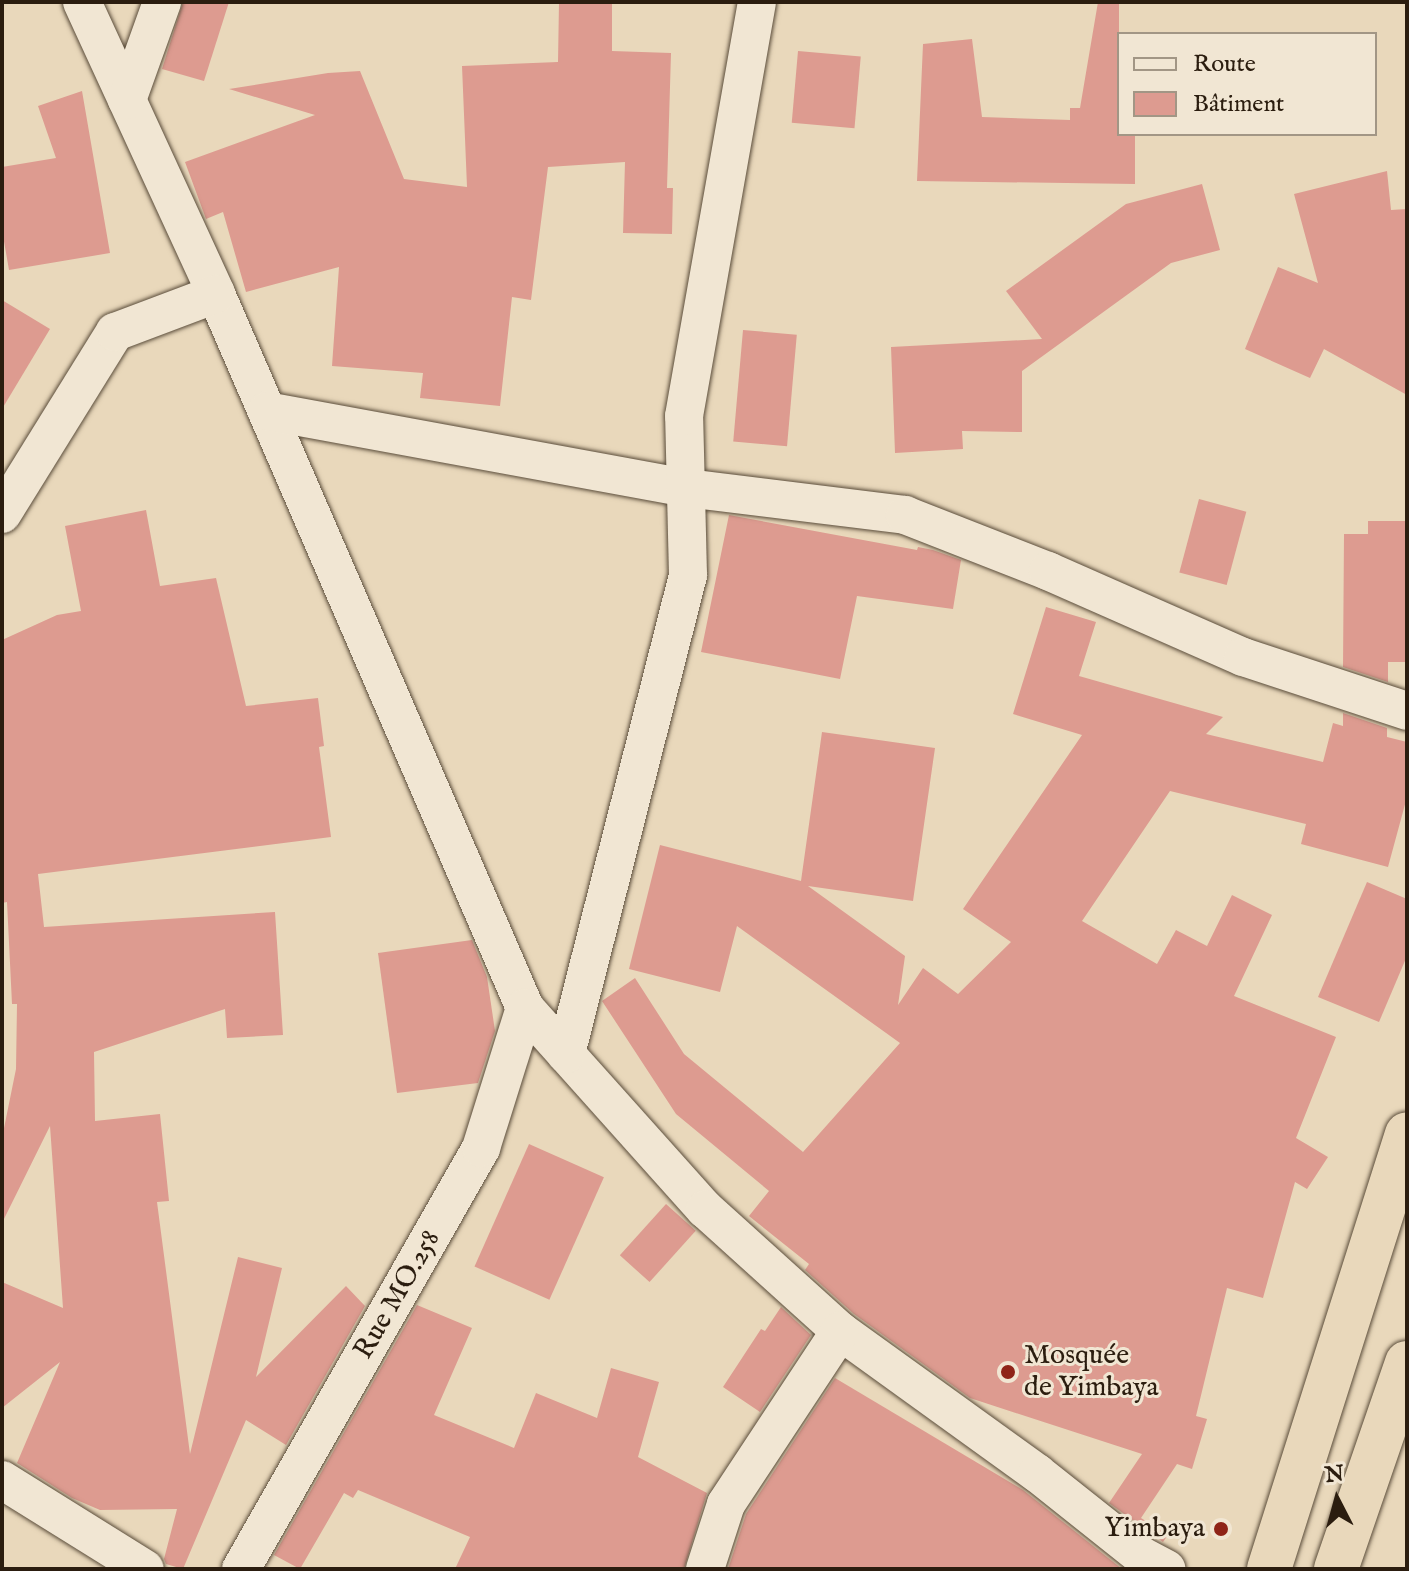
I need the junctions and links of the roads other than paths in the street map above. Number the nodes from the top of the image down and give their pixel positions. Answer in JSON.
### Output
{"nodes":[{"id":1,"x":82,"y":2,"type":"edge"},
{"id":2,"x":162,"y":2,"type":"edge"},
{"id":3,"x":757,"y":2,"type":"edge"},
{"id":4,"x":127,"y":100,"type":"junction"},
{"id":5,"x":216,"y":294,"type":"junction"},
{"id":6,"x":267,"y":411,"type":"junction"},
{"id":7,"x":686,"y":488,"type":"junction"},
{"id":8,"x":2,"y":514,"type":"edge"},
{"id":9,"x":1407,"y":711,"type":"edge"},
{"id":10,"x":525,"y":1008,"type":"junction"},
{"id":11,"x":566,"y":1054,"type":"junction"},
{"id":12,"x":1407,"y":1134,"type":"edge"},
{"id":13,"x":840,"y":1331,"type":"junction"},
{"id":14,"x":1407,"y":1363,"type":"edge"},
{"id":15,"x":2,"y":1480,"type":"edge"},
{"id":16,"x":145,"y":1569,"type":"edge"},
{"id":17,"x":241,"y":1569,"type":"edge"},
{"id":18,"x":705,"y":1569,"type":"edge"},
{"id":19,"x":1166,"y":1569,"type":"edge"},
{"id":20,"x":1269,"y":1569,"type":"edge"},
{"id":21,"x":1336,"y":1569,"type":"edge"}],
"edges":[{"from":1,"to":4,"type":"street"},
{"from":2,"to":4,"type":"street"},
{"from":3,"to":7,"type":"street"},
{"from":4,"to":5,"type":"street"},
{"from":5,"to":6,"type":"street"},
{"from":5,"to":8,"type":"street"},
{"from":6,"to":7,"type":"street"},
{"from":6,"to":10,"type":"street"},
{"from":7,"to":9,"type":"street"},
{"from":7,"to":11,"type":"street"},
{"from":10,"to":11,"type":"street"},
{"from":10,"to":17,"type":"street","name":"Rue MO.258"},
{"from":11,"to":13,"type":"street"},
{"from":12,"to":20,"type":"highway"},
{"from":13,"to":18,"type":"street"},
{"from":13,"to":19,"type":"street"},
{"from":14,"to":21,"type":"highway"},
{"from":15,"to":16,"type":"street"}]}
